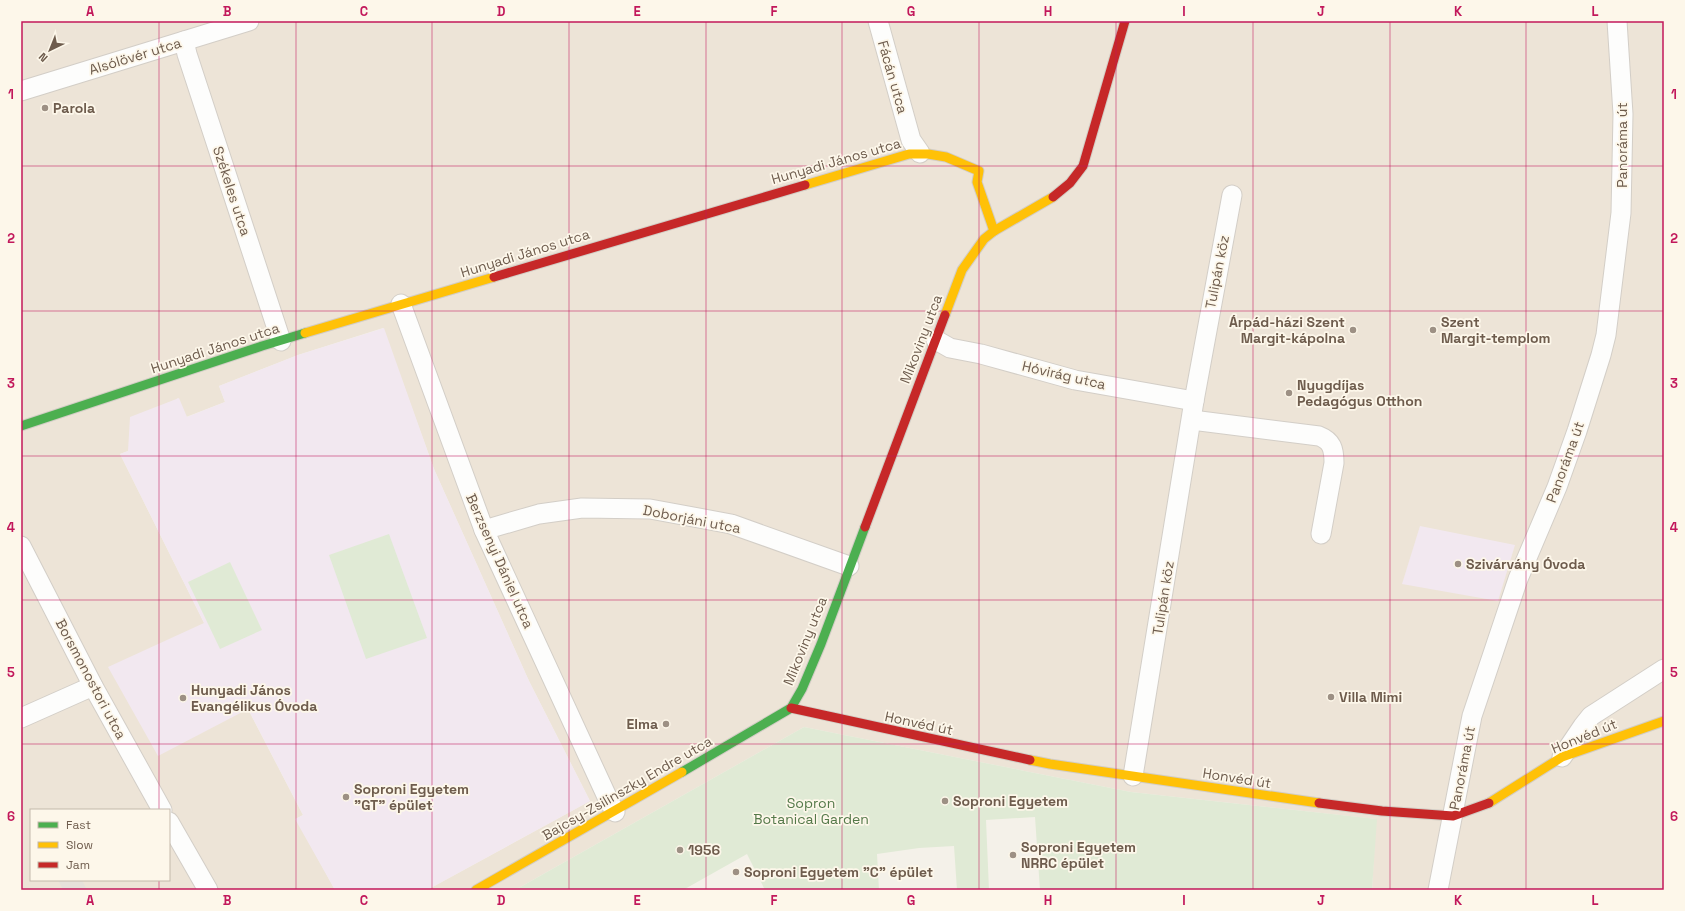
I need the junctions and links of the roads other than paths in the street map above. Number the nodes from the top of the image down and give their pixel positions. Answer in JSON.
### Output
{"nodes":[{"id":1,"x":249,"y":21,"type":"edge"},
{"id":2,"x":878,"y":21,"type":"edge"},
{"id":3,"x":1125,"y":21,"type":"edge"},
{"id":4,"x":1617,"y":21,"type":"edge"},
{"id":5,"x":184,"y":41,"type":"junction"},
{"id":6,"x":21,"y":91,"type":"edge"},
{"id":7,"x":920,"y":153,"type":"junction"},
{"id":8,"x":1232,"y":195,"type":"dead end"},
{"id":9,"x":994,"y":231,"type":"junction"},
{"id":10,"x":401,"y":304,"type":"junction"},
{"id":11,"x":936,"y":340,"type":"junction"},
{"id":12,"x":281,"y":341,"type":"junction"},
{"id":13,"x":1194,"y":401,"type":"junction"},
{"id":14,"x":1192,"y":420,"type":"junction"},
{"id":15,"x":21,"y":426,"type":"edge"},
{"id":16,"x":484,"y":530,"type":"junction"},
{"id":17,"x":1321,"y":534,"type":"dead end"},
{"id":18,"x":21,"y":546,"type":"edge"},
{"id":19,"x":849,"y":566,"type":"junction"},
{"id":20,"x":1664,"y":669,"type":"edge"},
{"id":21,"x":93,"y":686,"type":"junction"},
{"id":22,"x":791,"y":708,"type":"junction"},
{"id":23,"x":21,"y":718,"type":"edge"},
{"id":24,"x":1664,"y":721,"type":"edge"},
{"id":25,"x":1562,"y":757,"type":"junction"},
{"id":26,"x":1133,"y":776,"type":"junction"},
{"id":27,"x":161,"y":809,"type":"edge"},
{"id":28,"x":615,"y":812,"type":"junction"},
{"id":29,"x":1453,"y":816,"type":"junction"},
{"id":30,"x":170,"y":824,"type":"edge"},
{"id":31,"x":208,"y":890,"type":"edge"},
{"id":32,"x":476,"y":890,"type":"edge"},
{"id":33,"x":1438,"y":890,"type":"edge"}],
"edges":[{"from":1,"to":5,"type":"street","name":"Alsólövér utca"},
{"from":2,"to":7,"type":"street","name":"Fácán utca"},
{"from":3,"to":9,"type":"street","name":"Mikoviny utca"},
{"from":4,"to":29,"type":"street","name":"Panoráma út"},
{"from":5,"to":6,"type":"street","name":"Alsólövér utca"},
{"from":5,"to":12,"type":"street","name":"Székeles utca"},
{"from":7,"to":9,"type":"street","name":"Hunyadi János utca"},
{"from":7,"to":10,"type":"street","name":"Hunyadi János utca"},
{"from":8,"to":13,"type":"street","name":"Tulipán köz"},
{"from":9,"to":11,"type":"street","name":"Mikoviny utca"},
{"from":10,"to":12,"type":"street","name":"Hunyadi János utca"},
{"from":10,"to":16,"type":"street","name":"Berzsenyi Dániel utca"},
{"from":11,"to":13,"type":"street","name":"Hóvirág utca"},
{"from":11,"to":19,"type":"street","name":"Mikoviny utca"},
{"from":12,"to":15,"type":"street","name":"Hunyadi János utca"},
{"from":13,"to":14,"type":"street","name":"Tulipán köz"},
{"from":14,"to":17,"type":"street"},
{"from":14,"to":26,"type":"street","name":"Tulipán köz"},
{"from":16,"to":19,"type":"street","name":"Doborjáni utca"},
{"from":16,"to":28,"type":"street","name":"Berzsenyi Dániel utca"},
{"from":18,"to":21,"type":"street","name":"Borsmonostori utca"},
{"from":19,"to":22,"type":"street","name":"Mikoviny utca"},
{"from":20,"to":25,"type":"street"},
{"from":21,"to":23,"type":"street"},
{"from":21,"to":27,"type":"street","name":"Borsmonostori utca"},
{"from":22,"to":26,"type":"street","name":"Honvéd út"},
{"from":22,"to":28,"type":"street","name":"Bajcsy-Zsilinszky Endre utca"},
{"from":24,"to":25,"type":"street","name":"Honvéd út"},
{"from":25,"to":29,"type":"street","name":"Honvéd út"},
{"from":26,"to":29,"type":"street","name":"Honvéd út"},
{"from":28,"to":32,"type":"street","name":"Bajcsy-Zsilinszky Endre utca"},
{"from":29,"to":33,"type":"street","name":"Panoráma út"},
{"from":30,"to":31,"type":"street"}]}
